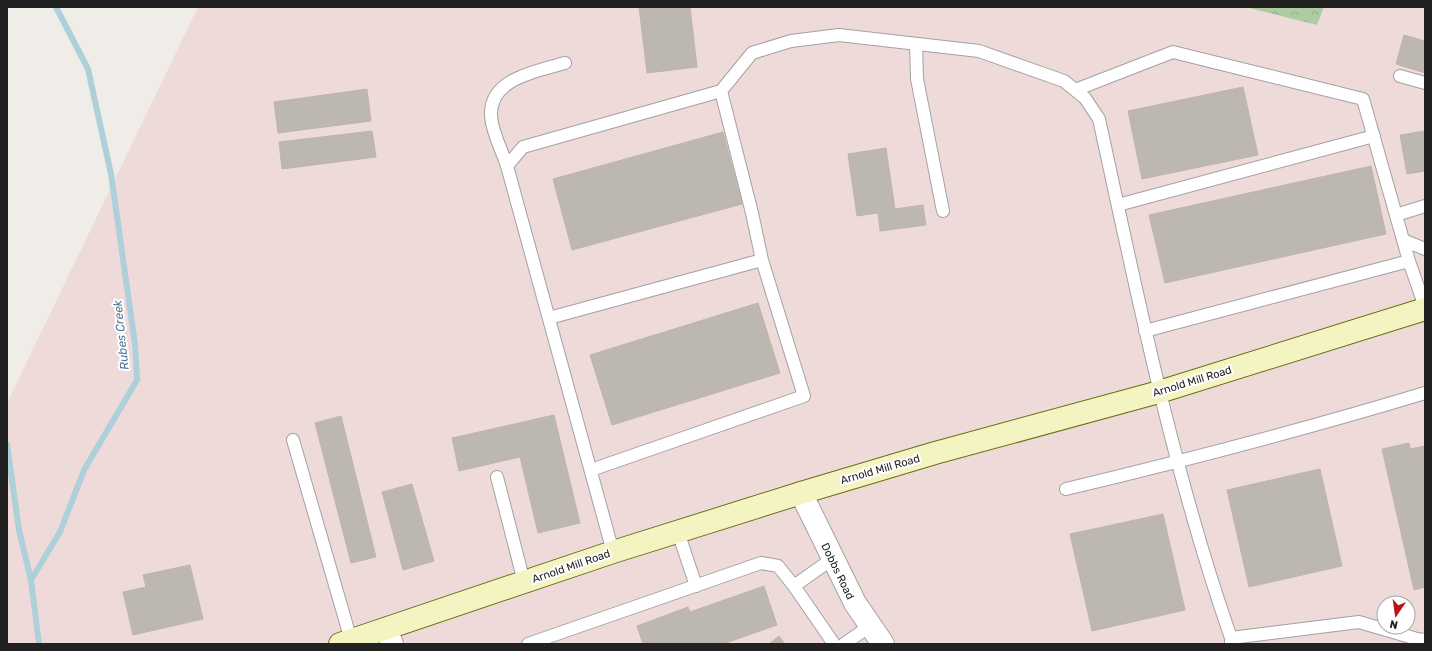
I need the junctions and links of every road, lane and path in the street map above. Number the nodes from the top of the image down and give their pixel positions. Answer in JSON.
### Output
{"nodes":[{"id":1,"x":916,"y":44,"type":"junction"},
{"id":2,"x":565,"y":63,"type":"dead end"},
{"id":3,"x":1400,"y":76,"type":"dead end"},
{"id":4,"x":1425,"y":83,"type":"edge"},
{"id":5,"x":1075,"y":90,"type":"junction"},
{"id":6,"x":722,"y":91,"type":"junction"},
{"id":7,"x":1374,"y":136,"type":"junction"},
{"id":8,"x":508,"y":166,"type":"junction"},
{"id":9,"x":1118,"y":205,"type":"junction"},
{"id":10,"x":1425,"y":206,"type":"edge"},
{"id":11,"x":943,"y":210,"type":"dead end"},
{"id":12,"x":1396,"y":215,"type":"junction"},
{"id":13,"x":1403,"y":240,"type":"junction"},
{"id":14,"x":1425,"y":249,"type":"edge"},
{"id":15,"x":762,"y":260,"type":"junction"},
{"id":16,"x":1409,"y":262,"type":"junction"},
{"id":17,"x":1425,"y":308,"type":"edge"},
{"id":18,"x":550,"y":318,"type":"junction"},
{"id":19,"x":1145,"y":331,"type":"junction"},
{"id":20,"x":1159,"y":392,"type":"junction"},
{"id":21,"x":1425,"y":393,"type":"edge"},
{"id":22,"x":293,"y":440,"type":"dead end"},
{"id":23,"x":1178,"y":462,"type":"junction"},
{"id":24,"x":591,"y":470,"type":"junction"},
{"id":25,"x":497,"y":477,"type":"dead end"},
{"id":26,"x":1066,"y":489,"type":"dead end"},
{"id":27,"x":802,"y":492,"type":"junction"},
{"id":28,"x":678,"y":532,"type":"junction"},
{"id":29,"x":613,"y":552,"type":"junction"},
{"id":30,"x":832,"y":558,"type":"junction"},
{"id":31,"x":524,"y":582,"type":"junction"},
{"id":32,"x":696,"y":586,"type":"junction"},
{"id":33,"x":794,"y":586,"type":"junction"},
{"id":34,"x":870,"y":626,"type":"junction"},
{"id":35,"x":389,"y":636,"type":"edge"},
{"id":36,"x":1425,"y":640,"type":"edge"},
{"id":37,"x":1231,"y":641,"type":"edge"},
{"id":38,"x":345,"y":642,"type":"edge"},
{"id":39,"x":528,"y":644,"type":"edge"},
{"id":40,"x":834,"y":644,"type":"edge"},
{"id":41,"x":844,"y":644,"type":"edge"},
{"id":42,"x":883,"y":644,"type":"edge"}],
"edges":[{"from":1,"to":5,"type":"lane"},
{"from":1,"to":6,"type":"lane"},
{"from":1,"to":11,"type":"lane"},
{"from":2,"to":8,"type":"lane"},
{"from":3,"to":4,"type":"lane"},
{"from":5,"to":7,"type":"lane"},
{"from":5,"to":9,"type":"lane"},
{"from":6,"to":8,"type":"lane"},
{"from":6,"to":15,"type":"lane"},
{"from":7,"to":9,"type":"lane"},
{"from":7,"to":12,"type":"lane"},
{"from":8,"to":18,"type":"lane"},
{"from":9,"to":19,"type":"lane"},
{"from":10,"to":12,"type":"lane"},
{"from":12,"to":13,"type":"lane"},
{"from":13,"to":14,"type":"lane"},
{"from":13,"to":16,"type":"lane"},
{"from":15,"to":18,"type":"lane"},
{"from":15,"to":24,"type":"lane"},
{"from":16,"to":17,"type":"lane"},
{"from":16,"to":19,"type":"lane"},
{"from":17,"to":20,"type":"main road","name":"Arnold Mill Road"},
{"from":18,"to":24,"type":"lane"},
{"from":19,"to":20,"type":"lane"},
{"from":20,"to":23,"type":"lane"},
{"from":20,"to":27,"type":"main road","name":"Arnold Mill Road"},
{"from":21,"to":23,"type":"lane"},
{"from":22,"to":38,"type":"lane"},
{"from":23,"to":26,"type":"lane"},
{"from":23,"to":37,"type":"lane"},
{"from":24,"to":29,"type":"lane"},
{"from":25,"to":31,"type":"lane"},
{"from":27,"to":28,"type":"main road","name":"Arnold Mill Road"},
{"from":27,"to":30,"type":"street","name":"Dobbs Road"},
{"from":28,"to":29,"type":"main road","name":"Arnold Mill Road"},
{"from":28,"to":32,"type":"lane"},
{"from":29,"to":31,"type":"main road","name":"Arnold Mill Road"},
{"from":30,"to":33,"type":"lane"},
{"from":30,"to":34,"type":"street","name":"Dobbs Road"},
{"from":31,"to":35,"type":"main road","name":"Arnold Mill Road"},
{"from":32,"to":33,"type":"lane"},
{"from":32,"to":39,"type":"lane"},
{"from":33,"to":40,"type":"lane"},
{"from":34,"to":41,"type":"lane"},
{"from":34,"to":42,"type":"street","name":"Dobbs Road"},
{"from":35,"to":38,"type":"main road","name":"Arnold Mill Road"},
{"from":36,"to":37,"type":"lane"}]}
